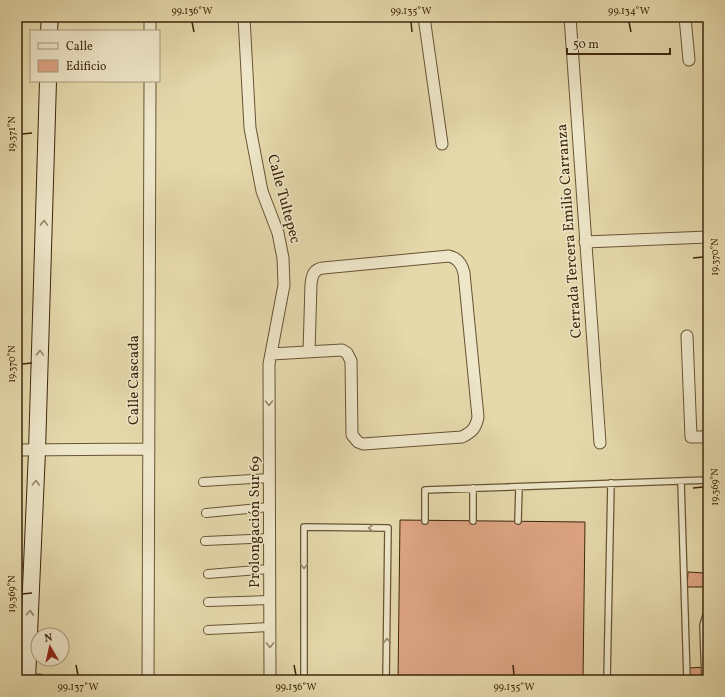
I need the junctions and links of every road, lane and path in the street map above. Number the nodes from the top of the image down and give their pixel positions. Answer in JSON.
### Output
{"nodes":[{"id":1,"x":50,"y":17,"type":"edge"},
{"id":2,"x":150,"y":17,"type":"edge"},
{"id":3,"x":244,"y":17,"type":"edge"},
{"id":4,"x":424,"y":17,"type":"edge"},
{"id":5,"x":570,"y":17,"type":"edge"},
{"id":6,"x":685,"y":17,"type":"edge"},
{"id":7,"x":49,"y":30,"type":"edge"},
{"id":8,"x":150,"y":30,"type":"edge"},
{"id":9,"x":689,"y":60,"type":"dead end"},
{"id":10,"x":48,"y":82,"type":"edge"},
{"id":11,"x":150,"y":82,"type":"edge"},
{"id":12,"x":442,"y":144,"type":"dead end"},
{"id":13,"x":708,"y":237,"type":"edge"},
{"id":14,"x":585,"y":242,"type":"junction"},
{"id":15,"x":687,"y":336,"type":"dead end"},
{"id":16,"x":309,"y":352,"type":"junction"},
{"id":17,"x":270,"y":359,"type":"junction"},
{"id":18,"x":708,"y":437,"type":"edge"},
{"id":19,"x":600,"y":443,"type":"dead end"},
{"id":20,"x":149,"y":449,"type":"junction"},
{"id":21,"x":17,"y":450,"type":"edge"},
{"id":22,"x":37,"y":451,"type":"junction"},
{"id":23,"x":269,"y":478,"type":"junction"},
{"id":24,"x":708,"y":480,"type":"edge"},
{"id":25,"x":681,"y":481,"type":"junction"},
{"id":26,"x":203,"y":482,"type":"dead end"},
{"id":27,"x":611,"y":484,"type":"junction"},
{"id":28,"x":519,"y":487,"type":"junction"},
{"id":29,"x":472,"y":488,"type":"junction"},
{"id":30,"x":270,"y":507,"type":"junction"},
{"id":31,"x":206,"y":513,"type":"dead end"},
{"id":32,"x":425,"y":520,"type":"dead end"},
{"id":33,"x":473,"y":521,"type":"dead end"},
{"id":34,"x":518,"y":521,"type":"dead end"},
{"id":35,"x":270,"y":538,"type":"junction"},
{"id":36,"x":206,"y":542,"type":"dead end"},
{"id":37,"x":270,"y":569,"type":"junction"},
{"id":38,"x":208,"y":574,"type":"dead end"},
{"id":39,"x":270,"y":600,"type":"junction"},
{"id":40,"x":208,"y":602,"type":"dead end"},
{"id":41,"x":708,"y":609,"type":"edge"},
{"id":42,"x":270,"y":627,"type":"junction"},
{"id":43,"x":208,"y":630,"type":"dead end"},
{"id":44,"x":27,"y":680,"type":"edge"},
{"id":45,"x":40,"y":680,"type":"edge"},
{"id":46,"x":148,"y":680,"type":"edge"},
{"id":47,"x":270,"y":680,"type":"edge"},
{"id":48,"x":304,"y":680,"type":"edge"},
{"id":49,"x":386,"y":680,"type":"edge"},
{"id":50,"x":607,"y":680,"type":"edge"},
{"id":51,"x":687,"y":680,"type":"edge"},
{"id":52,"x":705,"y":680,"type":"edge"}],
"edges":[{"from":1,"to":7,"type":"main road"},
{"from":2,"to":8,"type":"street"},
{"from":3,"to":17,"type":"street","name":"Calle Tultepec"},
{"from":4,"to":12,"type":"street"},
{"from":5,"to":14,"type":"street","name":"Cerrada Tercera Emilio Carranza"},
{"from":6,"to":9,"type":"street"},
{"from":22,"to":10,"type":"main road","one_way":true},
{"from":11,"to":20,"type":"street","name":"Calle Cascada"},
{"from":13,"to":14,"type":"street"},
{"from":14,"to":19,"type":"street","name":"Cerrada Tercera Emilio Carranza"},
{"from":15,"to":18,"type":"street"},
{"from":16,"to":16,"type":"street"},
{"from":16,"to":17,"type":"street"},
{"from":17,"to":23,"type":"street","name":"Prolongación Sur 69","one_way":true},
{"from":20,"to":22,"type":"street"},
{"from":20,"to":46,"type":"street","name":"Calle Cascada"},
{"from":21,"to":22,"type":"street"},
{"from":44,"to":22,"type":"main road","one_way":true},
{"from":23,"to":26,"type":"street"},
{"from":23,"to":30,"type":"street","name":"Prolongación Sur 69"},
{"from":24,"to":25,"type":"lane"},
{"from":25,"to":27,"type":"lane"},
{"from":25,"to":51,"type":"lane"},
{"from":27,"to":28,"type":"lane"},
{"from":27,"to":50,"type":"lane"},
{"from":28,"to":29,"type":"lane"},
{"from":28,"to":34,"type":"lane"},
{"from":29,"to":32,"type":"lane"},
{"from":29,"to":33,"type":"lane"},
{"from":30,"to":31,"type":"street"},
{"from":30,"to":35,"type":"street","name":"Prolongación Sur 69"},
{"from":35,"to":36,"type":"street"},
{"from":35,"to":37,"type":"street","name":"Prolongación Sur 69"},
{"from":37,"to":38,"type":"street"},
{"from":37,"to":39,"type":"street","name":"Prolongación Sur 69"},
{"from":39,"to":40,"type":"street"},
{"from":39,"to":42,"type":"street","name":"Prolongación Sur 69"},
{"from":41,"to":52,"type":"lane"},
{"from":42,"to":43,"type":"street"},
{"from":42,"to":47,"type":"street","name":"Prolongación Sur 69","one_way":true},
{"from":44,"to":45,"type":"street"},
{"from":49,"to":48,"type":"lane","one_way":true}]}
